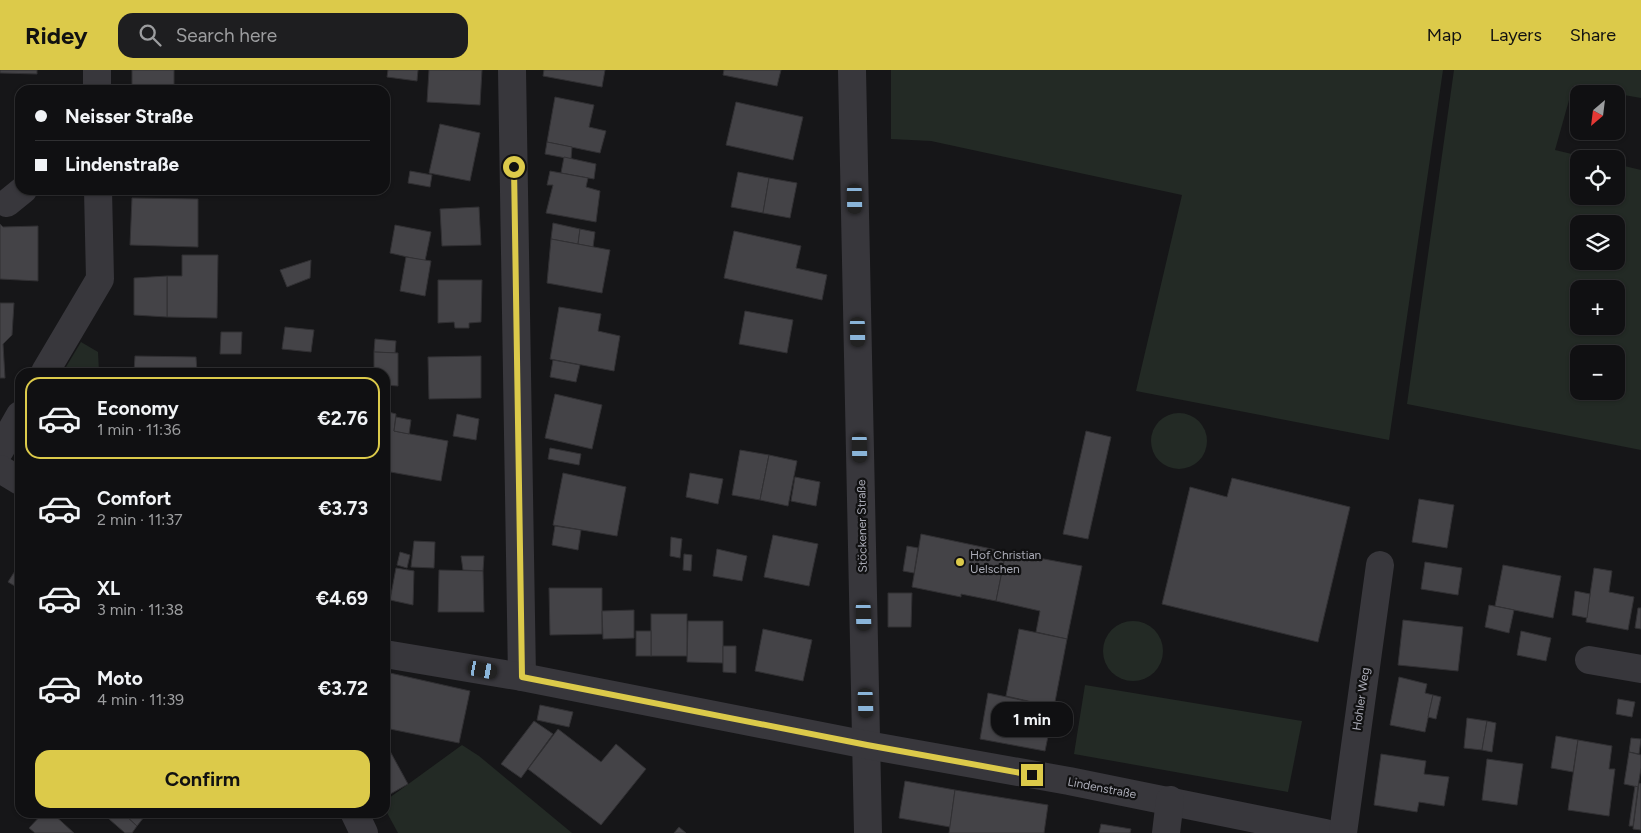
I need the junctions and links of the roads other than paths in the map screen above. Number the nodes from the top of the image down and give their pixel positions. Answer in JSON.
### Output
{"nodes":[{"id":1,"x":97,"y":70,"type":"edge"},
{"id":2,"x":512,"y":70,"type":"edge"},
{"id":3,"x":852,"y":70,"type":"edge"},
{"id":4,"x":97,"y":85,"type":"edge"},
{"id":5,"x":98,"y":195,"type":"edge"},
{"id":6,"x":47,"y":368,"type":"edge"},
{"id":7,"x":15,"y":424,"type":"edge"},
{"id":8,"x":0,"y":450,"type":"edge"},
{"id":9,"x":0,"y":469,"type":"edge"},
{"id":10,"x":15,"y":478,"type":"edge"},
{"id":11,"x":1380,"y":565,"type":"dead end"},
{"id":12,"x":390,"y":655,"type":"edge"},
{"id":13,"x":1589,"y":660,"type":"dead end"},
{"id":14,"x":1641,"y":669,"type":"edge"},
{"id":15,"x":522,"y":677,"type":"junction"},
{"id":16,"x":867,"y":745,"type":"junction"},
{"id":17,"x":1170,"y":800,"type":"junction"},
{"id":18,"x":357,"y":818,"type":"edge"},
{"id":19,"x":364,"y":833,"type":"edge"},
{"id":20,"x":868,"y":833,"type":"edge"},
{"id":21,"x":1166,"y":833,"type":"edge"},
{"id":22,"x":1325,"y":833,"type":"edge"},
{"id":23,"x":1343,"y":833,"type":"edge"}],
"edges":[{"from":1,"to":4,"type":"street"},
{"from":2,"to":15,"type":"street"},
{"from":3,"to":16,"type":"street","name":"Stöckener Straße"},
{"from":5,"to":6,"type":"street"},
{"from":7,"to":8,"type":"street"},
{"from":9,"to":10,"type":"street"},
{"from":11,"to":23,"type":"street","name":"Hohler Weg"},
{"from":12,"to":15,"type":"street","name":"Lindenstraße"},
{"from":13,"to":14,"type":"street"},
{"from":15,"to":16,"type":"street","name":"Lindenstraße"},
{"from":16,"to":17,"type":"street","name":"Lindenstraße"},
{"from":16,"to":20,"type":"street","name":"Stöckener Straße"},
{"from":17,"to":21,"type":"street"},
{"from":17,"to":22,"type":"street","name":"Lindenstraße"},
{"from":18,"to":19,"type":"street"}]}
